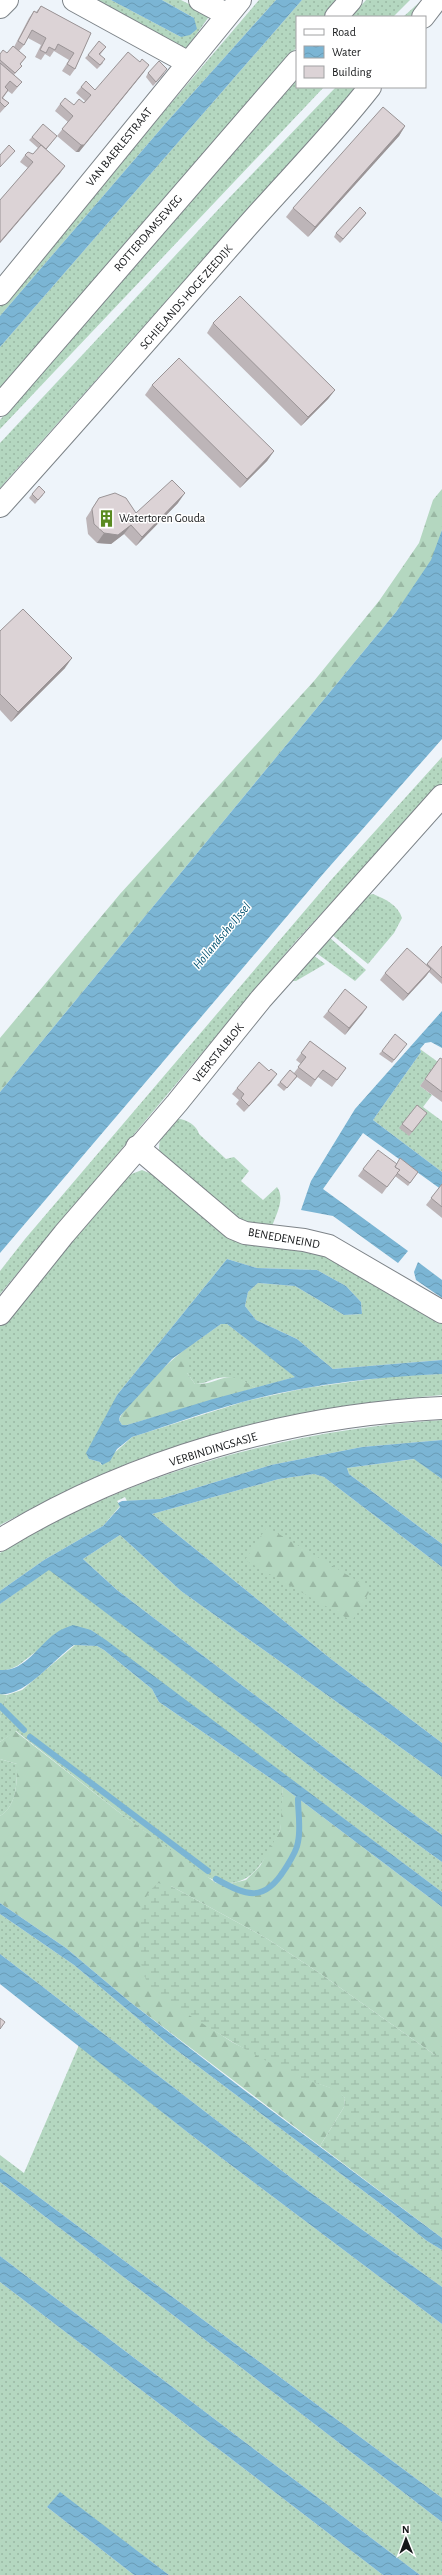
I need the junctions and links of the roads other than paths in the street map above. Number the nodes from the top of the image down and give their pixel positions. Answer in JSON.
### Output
{"nodes":[{"id":1,"x":6,"y":0,"type":"edge"},
{"id":2,"x":74,"y":0,"type":"edge"},
{"id":3,"x":200,"y":0,"type":"edge"},
{"id":4,"x":351,"y":0,"type":"edge"},
{"id":5,"x":436,"y":0,"type":"edge"},
{"id":6,"x":0,"y":7,"type":"edge"},
{"id":7,"x":233,"y":7,"type":"edge"},
{"id":8,"x":337,"y":16,"type":"edge"},
{"id":9,"x":424,"y":16,"type":"edge"},
{"id":10,"x":187,"y":62,"type":"junction"},
{"id":11,"x":296,"y":63,"type":"edge"},
{"id":12,"x":369,"y":88,"type":"edge"},
{"id":13,"x":0,"y":294,"type":"edge"},
{"id":14,"x":0,"y":404,"type":"edge"},
{"id":15,"x":0,"y":506,"type":"edge"},
{"id":16,"x":442,"y":796,"type":"edge"},
{"id":17,"x":137,"y":1147,"type":"junction"},
{"id":18,"x":442,"y":1312,"type":"edge"},
{"id":19,"x":0,"y":1314,"type":"edge"},
{"id":20,"x":442,"y":1408,"type":"edge"},
{"id":21,"x":0,"y":1540,"type":"edge"}],
"edges":[{"from":1,"to":6,"type":"street"},
{"from":2,"to":10,"type":"street"},
{"from":3,"to":7,"type":"street"},
{"from":4,"to":8,"type":"street"},
{"from":5,"to":9,"type":"street"},
{"from":7,"to":10,"type":"street","name":"VAN BAERLESTRAAT"},
{"from":10,"to":13,"type":"street","name":"VAN BAERLESTRAAT"},
{"from":11,"to":14,"type":"street","name":"ROTTERDAMSEWEG"},
{"from":12,"to":15,"type":"street","name":"SCHIELANDS HOGE ZEEDIJK"},
{"from":16,"to":17,"type":"street","name":"VEERSTALBLOK"},
{"from":17,"to":18,"type":"street","name":"BENEDENEIND"},
{"from":17,"to":19,"type":"street","name":"VEERSTALBLOK"},
{"from":20,"to":21,"type":"street","name":"VERBINDINGSASJE"}]}
